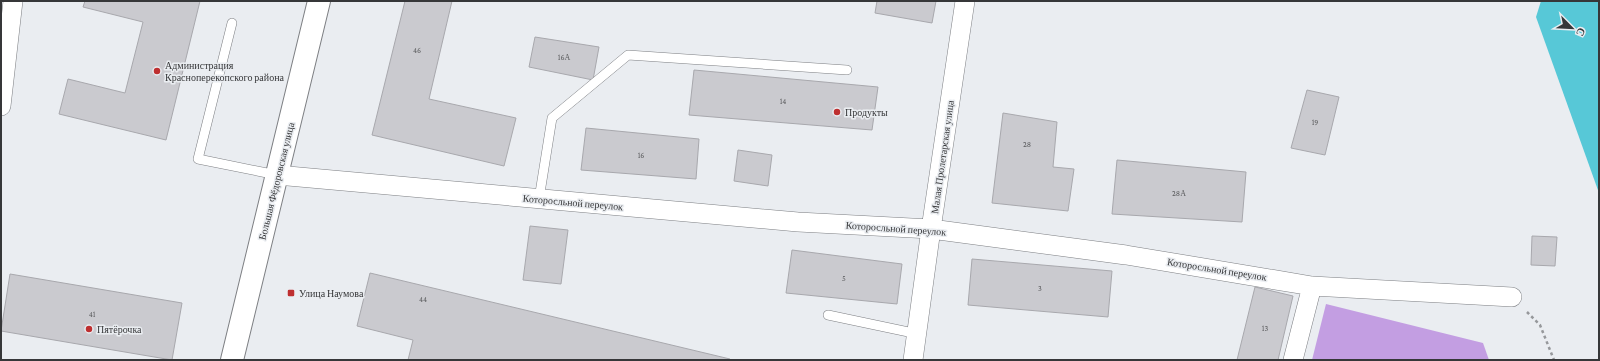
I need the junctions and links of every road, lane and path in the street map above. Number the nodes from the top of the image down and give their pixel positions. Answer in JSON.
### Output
{"nodes":[{"id":1,"x":13,"y":1,"type":"edge"},
{"id":2,"x":319,"y":1,"type":"edge"},
{"id":3,"x":965,"y":1,"type":"edge"},
{"id":4,"x":232,"y":23,"type":"dead end"},
{"id":5,"x":847,"y":70,"type":"dead end"},
{"id":6,"x":1,"y":106,"type":"edge"},
{"id":7,"x":277,"y":176,"type":"junction"},
{"id":8,"x":539,"y":199,"type":"junction"},
{"id":9,"x":931,"y":229,"type":"junction"},
{"id":10,"x":1312,"y":286,"type":"junction"},
{"id":11,"x":1512,"y":297,"type":"joint"},
{"id":12,"x":828,"y":315,"type":"dead end"},
{"id":13,"x":918,"y":334,"type":"junction"},
{"id":14,"x":232,"y":360,"type":"edge"},
{"id":15,"x":913,"y":360,"type":"edge"},
{"id":16,"x":1293,"y":360,"type":"edge"},
{"id":17,"x":1554,"y":360,"type":"edge"}],
"edges":[{"from":1,"to":6,"type":"street"},
{"from":2,"to":7,"type":"main road","name":"Большая Фёдоровская улица"},
{"from":3,"to":9,"type":"street","name":"Малая Пролетарская улица"},
{"from":4,"to":7,"type":"lane"},
{"from":5,"to":8,"type":"lane"},
{"from":7,"to":8,"type":"street","name":"Которосльной переулок"},
{"from":7,"to":14,"type":"main road","name":"Большая Фёдоровская улица"},
{"from":8,"to":9,"type":"street","name":"Которосльной переулок"},
{"from":9,"to":10,"type":"street","name":"Которосльной переулок"},
{"from":9,"to":13,"type":"street","name":"Малая Пролетарская улица"},
{"from":10,"to":11,"type":"street","name":"Которосльной переулок"},
{"from":10,"to":16,"type":"street"},
{"from":11,"to":17,"type":"path"},
{"from":12,"to":13,"type":"lane"},
{"from":13,"to":15,"type":"street","name":"Малая Пролетарская улица"}]}
